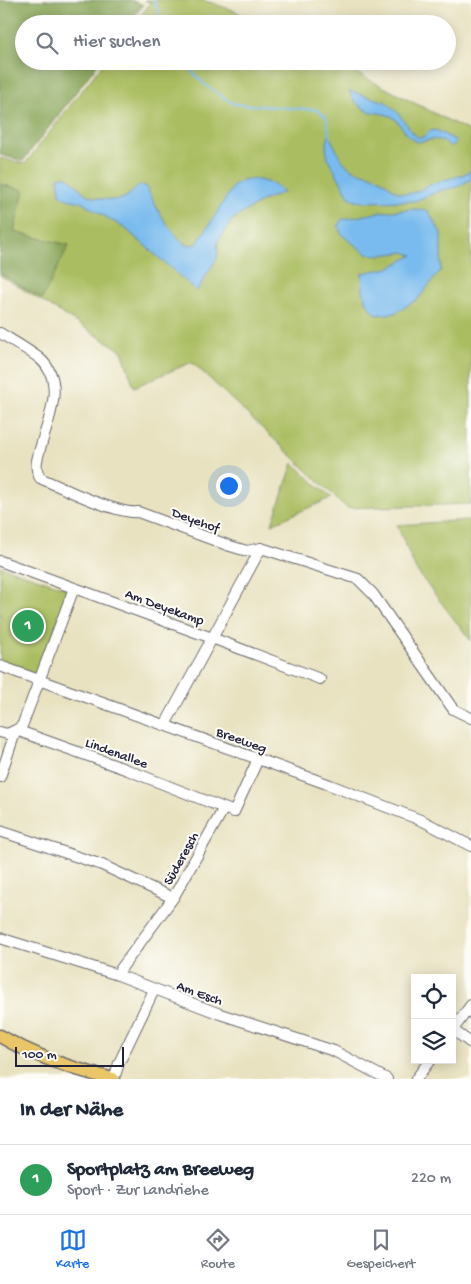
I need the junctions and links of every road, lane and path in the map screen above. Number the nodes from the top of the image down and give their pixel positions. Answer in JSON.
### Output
{"nodes":[{"id":1,"x":0,"y":333,"type":"edge"},
{"id":2,"x":261,"y":548,"type":"junction"},
{"id":3,"x":0,"y":560,"type":"edge"},
{"id":4,"x":74,"y":588,"type":"junction"},
{"id":5,"x":212,"y":638,"type":"junction"},
{"id":6,"x":0,"y":666,"type":"edge"},
{"id":7,"x":320,"y":679,"type":"dead end"},
{"id":8,"x":38,"y":681,"type":"junction"},
{"id":9,"x":471,"y":718,"type":"edge"},
{"id":10,"x":165,"y":725,"type":"junction"},
{"id":11,"x":16,"y":730,"type":"junction"},
{"id":12,"x":0,"y":732,"type":"edge"},
{"id":13,"x":258,"y":759,"type":"junction"},
{"id":14,"x":0,"y":777,"type":"edge"},
{"id":15,"x":224,"y":808,"type":"junction"},
{"id":16,"x":0,"y":832,"type":"edge"},
{"id":17,"x":471,"y":846,"type":"edge"},
{"id":18,"x":174,"y":898,"type":"junction"},
{"id":19,"x":0,"y":938,"type":"edge"},
{"id":20,"x":118,"y":975,"type":"junction"},
{"id":21,"x":154,"y":990,"type":"junction"},
{"id":22,"x":471,"y":1005,"type":"edge"},
{"id":23,"x":456,"y":1027,"type":"edge"},
{"id":24,"x":456,"y":1033,"type":"edge"},
{"id":25,"x":0,"y":1036,"type":"edge"},
{"id":26,"x":0,"y":1043,"type":"edge"},
{"id":27,"x":471,"y":1043,"type":"edge"},
{"id":28,"x":427,"y":1064,"type":"edge"},
{"id":29,"x":86,"y":1079,"type":"edge"},
{"id":30,"x":113,"y":1079,"type":"edge"},
{"id":31,"x":387,"y":1079,"type":"edge"},
{"id":32,"x":416,"y":1079,"type":"edge"}],
"edges":[{"from":1,"to":2,"type":"street","name":"Deyehof"},
{"from":2,"to":5,"type":"street"},
{"from":2,"to":9,"type":"street","name":"Deyehof"},
{"from":3,"to":4,"type":"street","name":"Am Deyekamp"},
{"from":4,"to":5,"type":"street","name":"Am Deyekamp"},
{"from":4,"to":8,"type":"street"},
{"from":5,"to":7,"type":"street","name":"Am Deyekamp"},
{"from":5,"to":10,"type":"street"},
{"from":6,"to":8,"type":"street","name":"Breeweg"},
{"from":8,"to":10,"type":"street","name":"Breeweg"},
{"from":8,"to":11,"type":"street"},
{"from":10,"to":13,"type":"street","name":"Breeweg"},
{"from":11,"to":12,"type":"street","name":"Lindenallee"},
{"from":11,"to":14,"type":"street"},
{"from":11,"to":15,"type":"street","name":"Lindenallee"},
{"from":13,"to":15,"type":"street"},
{"from":13,"to":17,"type":"street","name":"Breeweg"},
{"from":15,"to":18,"type":"street","name":"Süderesch"},
{"from":16,"to":18,"type":"street"},
{"from":18,"to":20,"type":"street","name":"Süderesch"},
{"from":19,"to":20,"type":"street","name":"Am Esch"},
{"from":20,"to":21,"type":"street","name":"Am Esch"},
{"from":21,"to":30,"type":"street"},
{"from":21,"to":31,"type":"street","name":"Am Esch"},
{"from":22,"to":23,"type":"street"},
{"from":24,"to":27,"type":"street"},
{"from":25,"to":30,"type":"main road"},
{"from":26,"to":29,"type":"main road"},
{"from":28,"to":32,"type":"street"}]}
